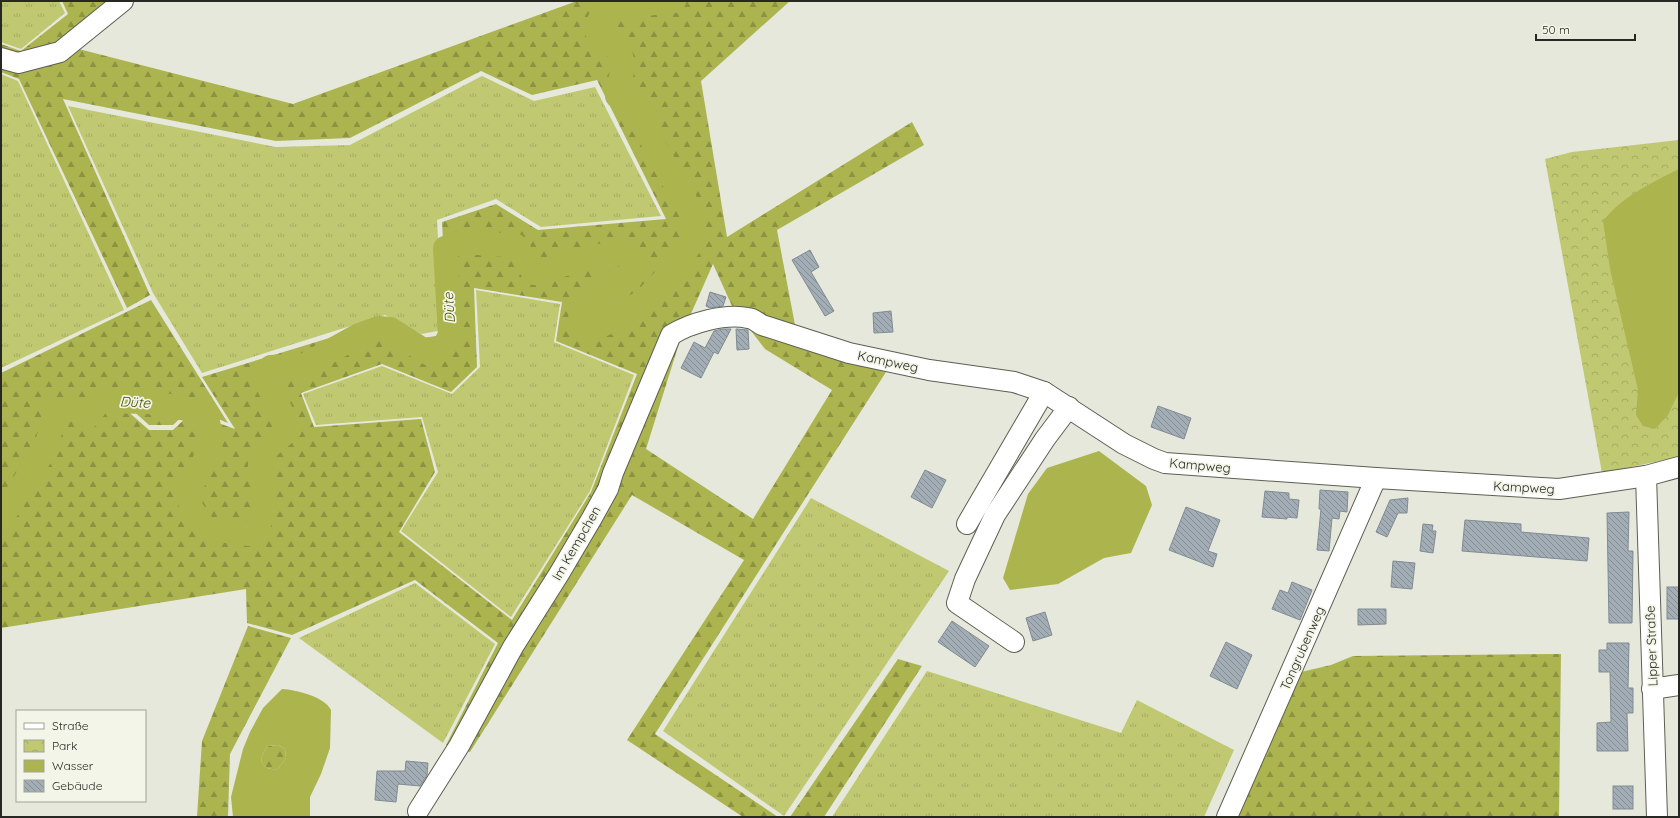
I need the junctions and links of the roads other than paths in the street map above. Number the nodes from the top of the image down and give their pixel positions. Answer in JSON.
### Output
{"nodes":[{"id":1,"x":123,"y":1,"type":"edge"},
{"id":2,"x":1,"y":58,"type":"edge"},
{"id":3,"x":749,"y":318,"type":"joint"},
{"id":4,"x":1044,"y":392,"type":"junction"},
{"id":5,"x":1069,"y":407,"type":"junction"},
{"id":6,"x":1679,"y":467,"type":"edge"},
{"id":7,"x":1646,"y":476,"type":"junction"},
{"id":8,"x":1376,"y":478,"type":"junction"},
{"id":9,"x":968,"y":524,"type":"dead end"},
{"id":10,"x":1014,"y":642,"type":"dead end"},
{"id":11,"x":1679,"y":685,"type":"edge"},
{"id":12,"x":1652,"y":689,"type":"junction"},
{"id":13,"x":418,"y":810,"type":"dead end"},
{"id":14,"x":1227,"y":817,"type":"edge"},
{"id":15,"x":1657,"y":817,"type":"edge"}],
"edges":[{"from":1,"to":2,"type":"street"},
{"from":3,"to":4,"type":"street","name":"Kampweg"},
{"from":3,"to":13,"type":"street","name":"Im Kempchen"},
{"from":4,"to":5,"type":"street","name":"Kampweg"},
{"from":4,"to":9,"type":"street"},
{"from":5,"to":8,"type":"street","name":"Kampweg"},
{"from":5,"to":10,"type":"street"},
{"from":6,"to":7,"type":"street","name":"Kampweg"},
{"from":7,"to":8,"type":"street","name":"Kampweg"},
{"from":7,"to":12,"type":"street","name":"Lipper Straße"},
{"from":8,"to":14,"type":"street","name":"Tongrubenweg"},
{"from":11,"to":12,"type":"street"},
{"from":12,"to":15,"type":"street","name":"Lipper Straße"}]}
